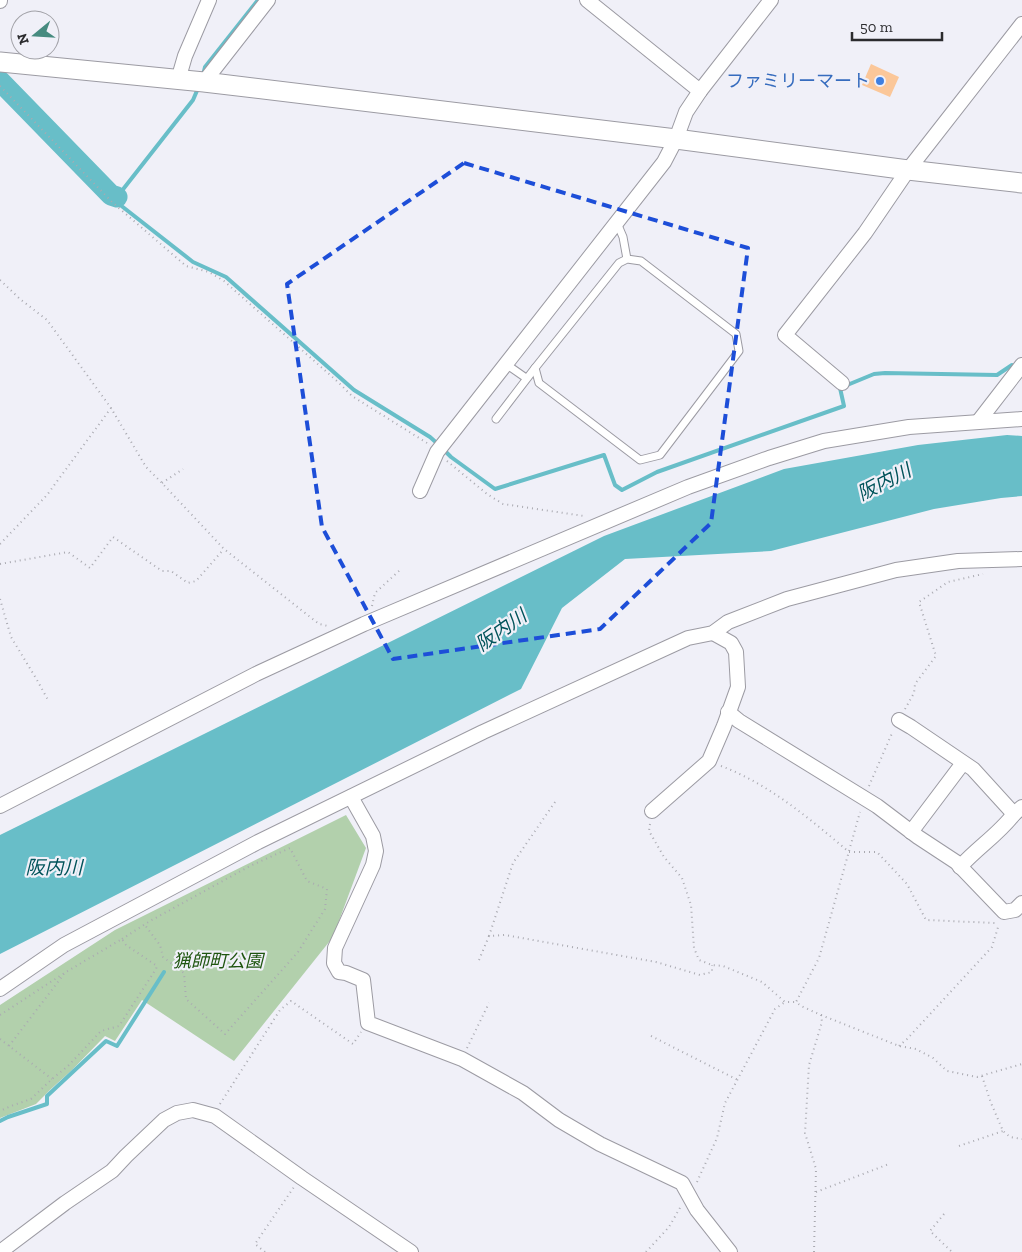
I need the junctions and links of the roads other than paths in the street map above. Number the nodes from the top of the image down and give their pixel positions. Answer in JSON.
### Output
{"nodes":[{"id":1,"x":209,"y":0,"type":"edge"},
{"id":2,"x":268,"y":0,"type":"edge"},
{"id":3,"x":586,"y":0,"type":"edge"},
{"id":4,"x":771,"y":0,"type":"edge"},
{"id":5,"x":1022,"y":24,"type":"edge"},
{"id":6,"x":0,"y":62,"type":"edge"},
{"id":7,"x":178,"y":80,"type":"junction"},
{"id":8,"x":204,"y":82,"type":"junction"},
{"id":9,"x":700,"y":91,"type":"junction"},
{"id":10,"x":676,"y":139,"type":"junction"},
{"id":11,"x":908,"y":170,"type":"junction"},
{"id":12,"x":1022,"y":183,"type":"edge"},
{"id":13,"x":617,"y":223,"type":"junction"},
{"id":14,"x":627,"y":259,"type":"junction"},
{"id":15,"x":506,"y":364,"type":"junction"},
{"id":16,"x":1022,"y":365,"type":"edge"},
{"id":17,"x":535,"y":368,"type":"junction"},
{"id":18,"x":526,"y":378,"type":"junction"},
{"id":19,"x":842,"y":383,"type":"dead end"},
{"id":20,"x":496,"y":418,"type":"dead end"},
{"id":21,"x":1022,"y":420,"type":"edge"},
{"id":22,"x":978,"y":422,"type":"junction"},
{"id":23,"x":420,"y":491,"type":"dead end"},
{"id":24,"x":1022,"y":559,"type":"edge"},
{"id":25,"x":713,"y":633,"type":"junction"},
{"id":26,"x":728,"y":712,"type":"junction"},
{"id":27,"x":899,"y":720,"type":"road end"},
{"id":28,"x":963,"y":763,"type":"junction"},
{"id":29,"x":351,"y":797,"type":"junction"},
{"id":30,"x":0,"y":806,"type":"edge"},
{"id":31,"x":1018,"y":810,"type":"edge"},
{"id":32,"x":652,"y":811,"type":"road end"},
{"id":33,"x":911,"y":832,"type":"junction"},
{"id":34,"x":960,"y":867,"type":"junction"},
{"id":35,"x":1022,"y":903,"type":"edge"},
{"id":36,"x":0,"y":990,"type":"edge"},
{"id":37,"x":0,"y":1252,"type":"edge"},
{"id":38,"x":411,"y":1252,"type":"edge"},
{"id":39,"x":730,"y":1252,"type":"edge"}],
"edges":[{"from":1,"to":7,"type":"street"},
{"from":2,"to":8,"type":"street"},
{"from":3,"to":9,"type":"street"},
{"from":4,"to":9,"type":"street"},
{"from":5,"to":11,"type":"street"},
{"from":6,"to":7,"type":"street"},
{"from":7,"to":8,"type":"street"},
{"from":8,"to":10,"type":"street"},
{"from":9,"to":10,"type":"street"},
{"from":10,"to":11,"type":"street"},
{"from":10,"to":13,"type":"street"},
{"from":11,"to":12,"type":"street"},
{"from":11,"to":19,"type":"street"},
{"from":13,"to":14,"type":"lane"},
{"from":13,"to":15,"type":"street"},
{"from":14,"to":17,"type":"lane"},
{"from":14,"to":17,"type":"lane"},
{"from":15,"to":18,"type":"lane"},
{"from":15,"to":23,"type":"street"},
{"from":16,"to":22,"type":"street"},
{"from":17,"to":18,"type":"lane"},
{"from":18,"to":20,"type":"lane"},
{"from":21,"to":22,"type":"street"},
{"from":22,"to":30,"type":"street"},
{"from":24,"to":25,"type":"street"},
{"from":25,"to":26,"type":"street"},
{"from":25,"to":29,"type":"street"},
{"from":26,"to":32,"type":"street"},
{"from":26,"to":33,"type":"street"},
{"from":27,"to":28,"type":"street"},
{"from":28,"to":31,"type":"street"},
{"from":28,"to":33,"type":"street"},
{"from":29,"to":36,"type":"street"},
{"from":29,"to":39,"type":"street"},
{"from":31,"to":34,"type":"street"},
{"from":33,"to":34,"type":"street"},
{"from":34,"to":35,"type":"street"},
{"from":37,"to":38,"type":"street"}]}
